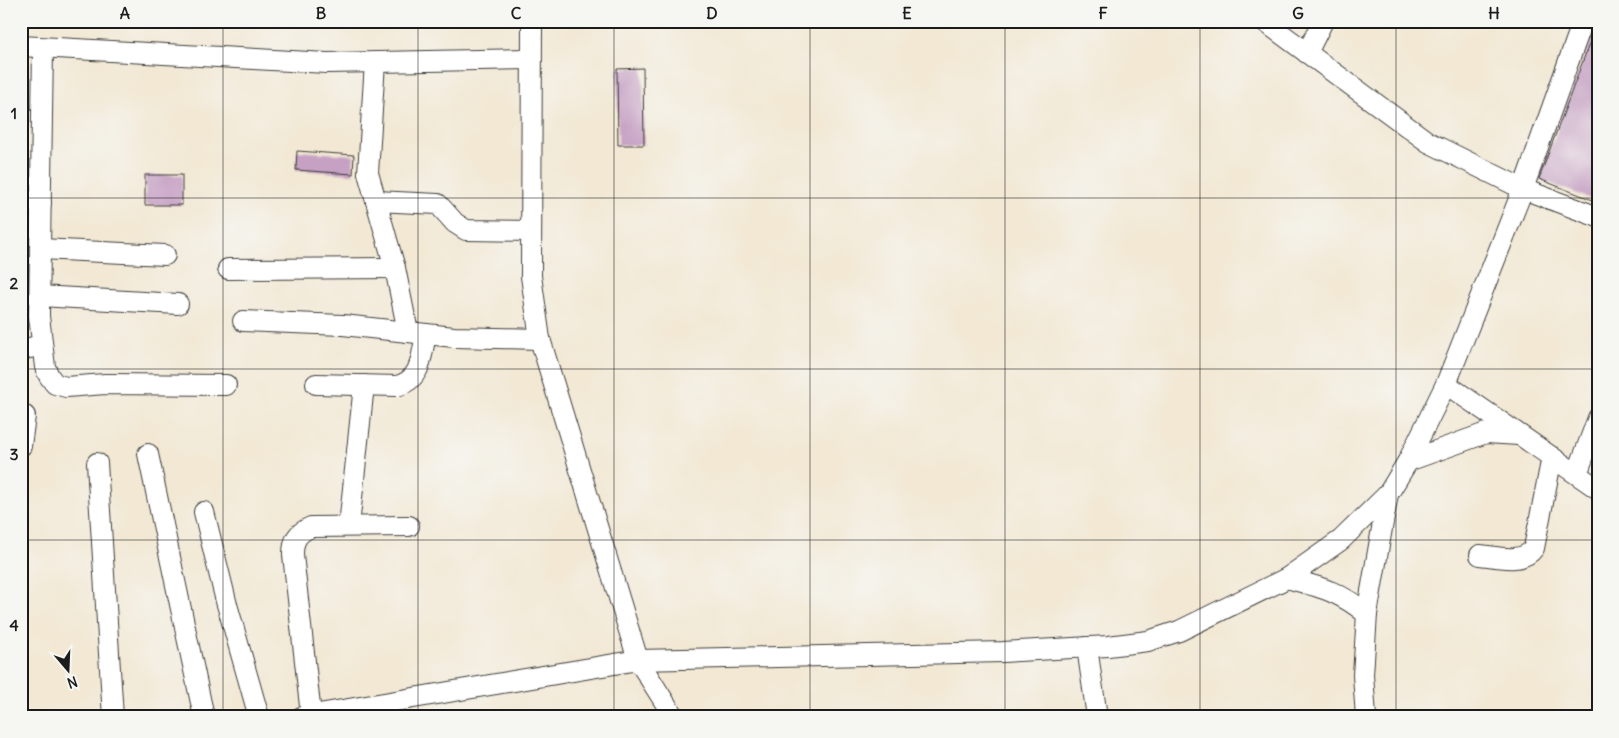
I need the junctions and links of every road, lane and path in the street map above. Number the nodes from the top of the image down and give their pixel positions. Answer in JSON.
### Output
{"nodes":[{"id":1,"x":532,"y":21,"type":"edge"},
{"id":2,"x":1264,"y":21,"type":"edge"},
{"id":3,"x":1323,"y":21,"type":"edge"},
{"id":4,"x":1583,"y":21,"type":"edge"},
{"id":5,"x":21,"y":46,"type":"edge"},
{"id":6,"x":43,"y":48,"type":"junction"},
{"id":7,"x":1308,"y":53,"type":"junction"},
{"id":8,"x":531,"y":59,"type":"junction"},
{"id":9,"x":375,"y":62,"type":"junction"},
{"id":10,"x":1523,"y":189,"type":"junction"},
{"id":11,"x":376,"y":201,"type":"junction"},
{"id":12,"x":31,"y":202,"type":"edge"},
{"id":13,"x":1598,"y":217,"type":"edge"},
{"id":14,"x":531,"y":231,"type":"junction"},
{"id":15,"x":40,"y":249,"type":"junction"},
{"id":16,"x":165,"y":255,"type":"dead end"},
{"id":17,"x":395,"y":268,"type":"junction"},
{"id":18,"x":228,"y":269,"type":"dead end"},
{"id":19,"x":40,"y":296,"type":"junction"},
{"id":20,"x":178,"y":304,"type":"dead end"},
{"id":21,"x":243,"y":321,"type":"dead end"},
{"id":22,"x":417,"y":333,"type":"junction"},
{"id":23,"x":540,"y":339,"type":"junction"},
{"id":24,"x":42,"y":345,"type":"junction"},
{"id":25,"x":21,"y":350,"type":"edge"},
{"id":26,"x":316,"y":384,"type":"dead end"},
{"id":27,"x":1446,"y":384,"type":"junction"},
{"id":28,"x":226,"y":385,"type":"dead end"},
{"id":29,"x":364,"y":385,"type":"junction"},
{"id":30,"x":25,"y":416,"type":"dead end"},
{"id":31,"x":1598,"y":418,"type":"edge"},
{"id":32,"x":1521,"y":436,"type":"junction"},
{"id":33,"x":21,"y":446,"type":"edge"},
{"id":34,"x":148,"y":454,"type":"dead end"},
{"id":35,"x":1552,"y":457,"type":"junction"},
{"id":36,"x":1408,"y":461,"type":"junction"},
{"id":37,"x":98,"y":463,"type":"dead end"},
{"id":38,"x":1577,"y":474,"type":"junction"},
{"id":39,"x":1598,"y":489,"type":"edge"},
{"id":40,"x":1388,"y":494,"type":"junction"},
{"id":41,"x":204,"y":512,"type":"dead end"},
{"id":42,"x":349,"y":526,"type":"junction"},
{"id":43,"x":409,"y":526,"type":"dead end"},
{"id":44,"x":1480,"y":555,"type":"dead end"},
{"id":45,"x":1287,"y":578,"type":"junction"},
{"id":46,"x":1367,"y":614,"type":"junction"},
{"id":47,"x":1087,"y":647,"type":"junction"},
{"id":48,"x":638,"y":660,"type":"junction"},
{"id":49,"x":306,"y":716,"type":"edge"},
{"id":50,"x":113,"y":717,"type":"edge"},
{"id":51,"x":204,"y":717,"type":"edge"},
{"id":52,"x":259,"y":717,"type":"edge"},
{"id":53,"x":674,"y":717,"type":"edge"},
{"id":54,"x":1097,"y":717,"type":"edge"},
{"id":55,"x":1366,"y":717,"type":"edge"}],
"edges":[{"from":1,"to":8,"type":"street"},
{"from":2,"to":7,"type":"street"},
{"from":3,"to":7,"type":"street"},
{"from":4,"to":10,"type":"street"},
{"from":5,"to":6,"type":"street"},
{"from":6,"to":9,"type":"street"},
{"from":6,"to":12,"type":"street"},
{"from":7,"to":10,"type":"street"},
{"from":8,"to":9,"type":"street"},
{"from":8,"to":14,"type":"street"},
{"from":9,"to":11,"type":"street"},
{"from":10,"to":13,"type":"street"},
{"from":10,"to":27,"type":"street"},
{"from":11,"to":14,"type":"street"},
{"from":11,"to":17,"type":"street"},
{"from":12,"to":15,"type":"street"},
{"from":14,"to":23,"type":"street"},
{"from":15,"to":16,"type":"street"},
{"from":15,"to":19,"type":"street"},
{"from":17,"to":18,"type":"street"},
{"from":17,"to":22,"type":"street"},
{"from":19,"to":20,"type":"street"},
{"from":19,"to":24,"type":"street"},
{"from":21,"to":22,"type":"street"},
{"from":22,"to":23,"type":"street"},
{"from":22,"to":29,"type":"street"},
{"from":23,"to":48,"type":"street"},
{"from":24,"to":25,"type":"street"},
{"from":24,"to":28,"type":"street"},
{"from":26,"to":29,"type":"street"},
{"from":27,"to":32,"type":"street"},
{"from":27,"to":36,"type":"street"},
{"from":29,"to":42,"type":"street"},
{"from":30,"to":33,"type":"street"},
{"from":31,"to":38,"type":"street"},
{"from":32,"to":35,"type":"street"},
{"from":32,"to":36,"type":"street"},
{"from":34,"to":51,"type":"street"},
{"from":35,"to":38,"type":"street"},
{"from":35,"to":44,"type":"street"},
{"from":36,"to":40,"type":"street"},
{"from":37,"to":50,"type":"street"},
{"from":38,"to":39,"type":"street"},
{"from":40,"to":45,"type":"street"},
{"from":40,"to":46,"type":"street"},
{"from":41,"to":52,"type":"street"},
{"from":42,"to":43,"type":"street"},
{"from":42,"to":49,"type":"street"},
{"from":45,"to":46,"type":"street"},
{"from":45,"to":47,"type":"street"},
{"from":46,"to":55,"type":"street"},
{"from":47,"to":48,"type":"street"},
{"from":47,"to":54,"type":"street"},
{"from":48,"to":49,"type":"street"},
{"from":48,"to":53,"type":"street"}]}
